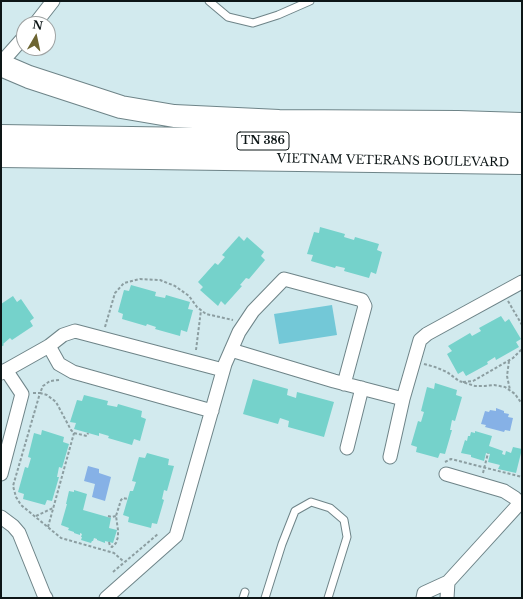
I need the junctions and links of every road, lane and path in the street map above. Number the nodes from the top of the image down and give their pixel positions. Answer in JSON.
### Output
{"nodes":[{"id":1,"x":53,"y":1,"type":"edge"},
{"id":2,"x":209,"y":1,"type":"edge"},
{"id":3,"x":310,"y":1,"type":"edge"},
{"id":4,"x":41,"y":16,"type":"edge"},
{"id":5,"x":16,"y":46,"type":"edge"},
{"id":6,"x":1,"y":64,"type":"edge"},
{"id":7,"x":522,"y":124,"type":"edge"},
{"id":8,"x":2,"y":143,"type":"edge"},
{"id":9,"x":522,"y":144,"type":"edge"},
{"id":10,"x":389,"y":161,"type":"junction"},
{"id":11,"x":522,"y":163,"type":"edge"},
{"id":12,"x":522,"y":175,"type":"edge"},
{"id":13,"x":522,"y":282,"type":"edge"},
{"id":14,"x":503,"y":292,"type":"junction"},
{"id":15,"x":201,"y":310,"type":"junction"},
{"id":16,"x":246,"y":322,"type":"junction"},
{"id":17,"x":522,"y":324,"type":"edge"},
{"id":18,"x":101,"y":338,"type":"junction"},
{"id":19,"x":49,"y":346,"type":"junction"},
{"id":20,"x":522,"y":349,"type":"edge"},
{"id":21,"x":231,"y":350,"type":"junction"},
{"id":22,"x":509,"y":360,"type":"junction"},
{"id":23,"x":414,"y":361,"type":"junction"},
{"id":24,"x":193,"y":362,"type":"junction"},
{"id":25,"x":223,"y":370,"type":"junction"},
{"id":26,"x":4,"y":371,"type":"edge"},
{"id":27,"x":59,"y":380,"type":"dead end"},
{"id":28,"x":462,"y":382,"type":"junction"},
{"id":29,"x":344,"y":384,"type":"junction"},
{"id":30,"x":362,"y":388,"type":"junction"},
{"id":31,"x":511,"y":391,"type":"junction"},
{"id":32,"x":40,"y":393,"type":"junction"},
{"id":33,"x":22,"y":394,"type":"junction"},
{"id":34,"x":403,"y":399,"type":"junction"},
{"id":35,"x":522,"y":404,"type":"edge"},
{"id":36,"x":212,"y":411,"type":"junction"},
{"id":37,"x":74,"y":433,"type":"junction"},
{"id":38,"x":88,"y":433,"type":"dead end"},
{"id":39,"x":347,"y":448,"type":"dead end"},
{"id":40,"x":488,"y":453,"type":"dead end"},
{"id":41,"x":390,"y":456,"type":"dead end"},
{"id":42,"x":484,"y":467,"type":"junction"},
{"id":43,"x":445,"y":468,"type":"joint"},
{"id":44,"x":1,"y":474,"type":"edge"},
{"id":45,"x":522,"y":477,"type":"edge"},
{"id":46,"x":480,"y":484,"type":"junction"},
{"id":47,"x":128,"y":499,"type":"dead end"},
{"id":48,"x":521,"y":502,"type":"edge"},
{"id":49,"x":53,"y":507,"type":"junction"},
{"id":50,"x":36,"y":516,"type":"junction"},
{"id":51,"x":108,"y":516,"type":"dead end"},
{"id":52,"x":116,"y":516,"type":"junction"},
{"id":53,"x":1,"y":517,"type":"edge"},
{"id":54,"x":48,"y":527,"type":"junction"},
{"id":55,"x":158,"y":534,"type":"dead end"},
{"id":56,"x":109,"y":542,"type":"dead end"},
{"id":57,"x":112,"y":547,"type":"junction"},
{"id":58,"x":110,"y":552,"type":"junction"},
{"id":59,"x":124,"y":562,"type":"junction"},
{"id":60,"x":112,"y":572,"type":"dead end"},
{"id":61,"x":448,"y":582,"type":"junction"},
{"id":62,"x":46,"y":598,"type":"edge"},
{"id":63,"x":106,"y":598,"type":"edge"},
{"id":64,"x":265,"y":598,"type":"edge"},
{"id":65,"x":328,"y":598,"type":"edge"},
{"id":66,"x":423,"y":598,"type":"edge"},
{"id":67,"x":447,"y":598,"type":"edge"}],
"edges":[{"from":1,"to":4,"type":"street"},
{"from":2,"to":3,"type":"lane"},
{"from":5,"to":6,"type":"street"},
{"from":6,"to":7,"type":"highway"},
{"from":8,"to":9,"type":"highway","name":"VIETNAM VETERANS BOULEVARD","number":"TN 386"},
{"from":8,"to":10,"type":"highway","name":"VIETNAM VETERANS BOULEVARD","number":"TN 386"},
{"from":10,"to":11,"type":"highway","name":"VIETNAM VETERANS BOULEVARD","number":"TN 386"},
{"from":10,"to":12,"type":"highway"},
{"from":13,"to":14,"type":"street"},
{"from":14,"to":17,"type":"path"},
{"from":14,"to":23,"type":"street"},
{"from":15,"to":16,"type":"path"},
{"from":15,"to":18,"type":"path"},
{"from":15,"to":24,"type":"path"},
{"from":16,"to":21,"type":"street"},
{"from":16,"to":29,"type":"street"},
{"from":18,"to":19,"type":"street"},
{"from":18,"to":24,"type":"street"},
{"from":19,"to":26,"type":"street"},
{"from":19,"to":36,"type":"street"},
{"from":20,"to":22,"type":"path"},
{"from":21,"to":25,"type":"street"},
{"from":21,"to":29,"type":"street"},
{"from":22,"to":28,"type":"path"},
{"from":22,"to":31,"type":"path"},
{"from":23,"to":28,"type":"path"},
{"from":23,"to":34,"type":"street"},
{"from":24,"to":25,"type":"street"},
{"from":25,"to":36,"type":"street"},
{"from":26,"to":33,"type":"street"},
{"from":27,"to":32,"type":"path"},
{"from":28,"to":31,"type":"path"},
{"from":29,"to":30,"type":"street"},
{"from":30,"to":34,"type":"street"},
{"from":30,"to":39,"type":"street"},
{"from":31,"to":35,"type":"path"},
{"from":32,"to":33,"type":"path"},
{"from":32,"to":37,"type":"path"},
{"from":32,"to":50,"type":"path"},
{"from":33,"to":44,"type":"street"},
{"from":34,"to":41,"type":"street"},
{"from":36,"to":63,"type":"street"},
{"from":37,"to":38,"type":"path"},
{"from":37,"to":49,"type":"path"},
{"from":40,"to":42,"type":"path"},
{"from":42,"to":43,"type":"path"},
{"from":42,"to":45,"type":"path"},
{"from":42,"to":46,"type":"path"},
{"from":43,"to":46,"type":"street"},
{"from":46,"to":48,"type":"street"},
{"from":47,"to":52,"type":"path"},
{"from":48,"to":61,"type":"street"},
{"from":49,"to":50,"type":"path"},
{"from":49,"to":54,"type":"path"},
{"from":50,"to":54,"type":"path"},
{"from":51,"to":52,"type":"path"},
{"from":52,"to":57,"type":"path"},
{"from":53,"to":62,"type":"street"},
{"from":54,"to":58,"type":"path"},
{"from":55,"to":59,"type":"path"},
{"from":56,"to":57,"type":"path"},
{"from":57,"to":58,"type":"path"},
{"from":58,"to":59,"type":"path"},
{"from":59,"to":60,"type":"path"},
{"from":61,"to":66,"type":"street"},
{"from":61,"to":67,"type":"street"},
{"from":64,"to":65,"type":"lane"}]}
